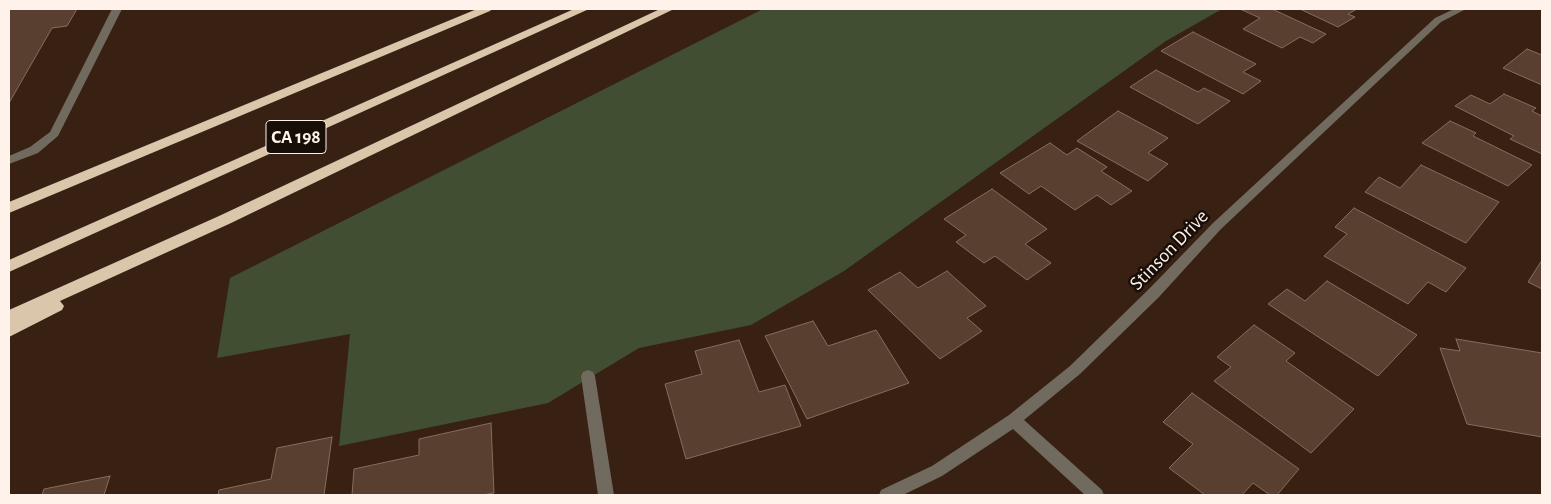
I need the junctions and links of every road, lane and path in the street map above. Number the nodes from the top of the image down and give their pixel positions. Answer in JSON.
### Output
{"nodes":[{"id":1,"x":117,"y":9,"type":"edge"},
{"id":2,"x":486,"y":9,"type":"edge"},
{"id":3,"x":583,"y":9,"type":"edge"},
{"id":4,"x":668,"y":9,"type":"edge"},
{"id":5,"x":1462,"y":9,"type":"edge"},
{"id":6,"x":9,"y":160,"type":"edge"},
{"id":7,"x":9,"y":208,"type":"edge"},
{"id":8,"x":224,"y":220,"type":"junction"},
{"id":9,"x":9,"y":266,"type":"edge"},
{"id":10,"x":9,"y":317,"type":"edge"},
{"id":11,"x":9,"y":331,"type":"edge"},
{"id":12,"x":588,"y":376,"type":"dead end"},
{"id":13,"x":1014,"y":420,"type":"junction"},
{"id":14,"x":606,"y":495,"type":"edge"},
{"id":15,"x":887,"y":495,"type":"edge"},
{"id":16,"x":1096,"y":495,"type":"edge"}],
"edges":[{"from":1,"to":6,"type":"street"},
{"from":2,"to":7,"type":"highway","number":"CA 198"},
{"from":3,"to":9,"type":"highway","number":"CA 198"},
{"from":4,"to":8,"type":"highway","number":"CA 198"},
{"from":5,"to":13,"type":"street","name":"Stinson Drive"},
{"from":8,"to":10,"type":"highway","number":"CA 198"},
{"from":8,"to":11,"type":"highway"},
{"from":12,"to":14,"type":"street"},
{"from":13,"to":15,"type":"street","name":"Stinson Drive"},
{"from":13,"to":16,"type":"street"}]}
